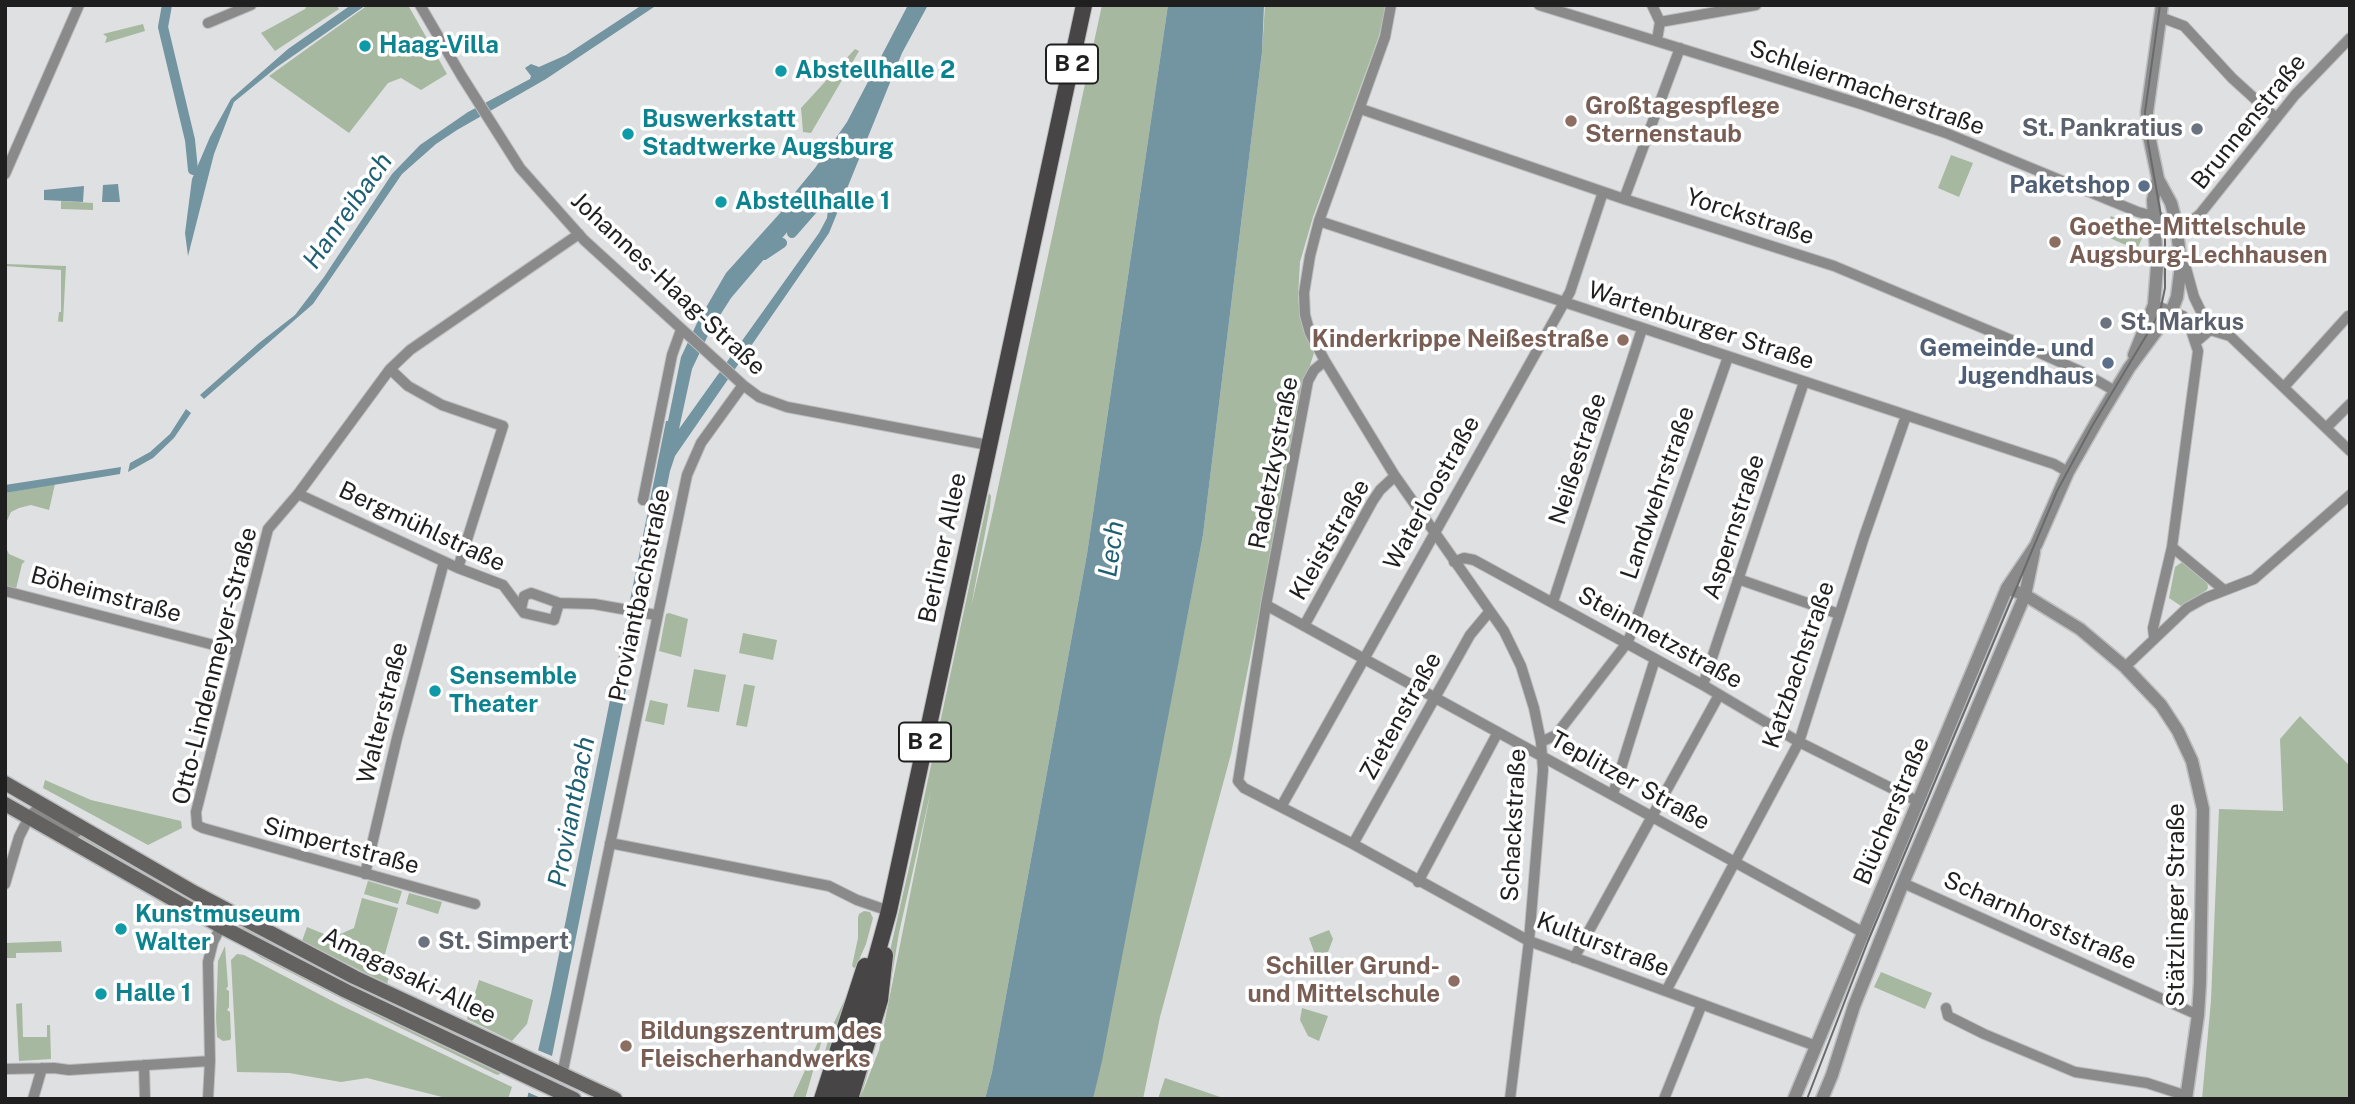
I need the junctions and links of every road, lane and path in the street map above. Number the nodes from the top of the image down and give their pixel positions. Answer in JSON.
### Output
{"nodes":[{"id":1,"x":79,"y":5,"type":"edge"},
{"id":2,"x":251,"y":5,"type":"edge"},
{"id":3,"x":421,"y":5,"type":"edge"},
{"id":4,"x":1084,"y":5,"type":"edge"},
{"id":5,"x":1391,"y":5,"type":"edge"},
{"id":6,"x":1539,"y":5,"type":"edge"},
{"id":7,"x":1652,"y":5,"type":"edge"},
{"id":8,"x":1756,"y":5,"type":"edge"},
{"id":9,"x":2161,"y":11,"type":"edge"},
{"id":10,"x":1660,"y":22,"type":"junction"},
{"id":11,"x":208,"y":23,"type":"dead end"},
{"id":12,"x":2350,"y":38,"type":"edge"},
{"id":13,"x":1657,"y":40,"type":"junction"},
{"id":14,"x":1680,"y":48,"type":"junction"},
{"id":15,"x":1361,"y":109,"type":"junction"},
{"id":16,"x":2276,"y":118,"type":"junction"},
{"id":17,"x":5,"y":174,"type":"edge"},
{"id":18,"x":2158,"y":179,"type":"junction"},
{"id":19,"x":1603,"y":192,"type":"junction"},
{"id":20,"x":1624,"y":199,"type":"junction"},
{"id":21,"x":2155,"y":217,"type":"junction"},
{"id":22,"x":1320,"y":221,"type":"junction"},
{"id":23,"x":2176,"y":222,"type":"junction"},
{"id":24,"x":579,"y":234,"type":"junction"},
{"id":25,"x":2180,"y":265,"type":"junction"},
{"id":26,"x":1563,"y":303,"type":"junction"},
{"id":27,"x":2154,"y":305,"type":"junction"},
{"id":28,"x":2172,"y":310,"type":"junction"},
{"id":29,"x":2348,"y":316,"type":"edge"},
{"id":30,"x":1642,"y":329,"type":"junction"},
{"id":31,"x":2210,"y":330,"type":"junction"},
{"id":32,"x":684,"y":333,"type":"junction"},
{"id":33,"x":2196,"y":342,"type":"junction"},
{"id":34,"x":1728,"y":357,"type":"junction"},
{"id":35,"x":1325,"y":361,"type":"junction"},
{"id":36,"x":2129,"y":368,"type":"junction"},
{"id":37,"x":390,"y":369,"type":"junction"},
{"id":38,"x":1804,"y":382,"type":"junction"},
{"id":39,"x":743,"y":385,"type":"junction"},
{"id":40,"x":2284,"y":387,"type":"junction"},
{"id":41,"x":2115,"y":391,"type":"junction"},
{"id":42,"x":2350,"y":404,"type":"edge"},
{"id":43,"x":1906,"y":416,"type":"junction"},
{"id":44,"x":2327,"y":428,"type":"junction"},
{"id":45,"x":988,"y":445,"type":"junction"},
{"id":46,"x":2350,"y":451,"type":"edge"},
{"id":47,"x":2068,"y":472,"type":"junction"},
{"id":48,"x":1395,"y":476,"type":"junction"},
{"id":49,"x":298,"y":494,"type":"junction"},
{"id":50,"x":2350,"y":495,"type":"edge"},
{"id":51,"x":643,"y":500,"type":"dead end"},
{"id":52,"x":1434,"y":534,"type":"junction"},
{"id":53,"x":2036,"y":545,"type":"junction"},
{"id":54,"x":2172,"y":548,"type":"junction"},
{"id":55,"x":444,"y":562,"type":"junction"},
{"id":56,"x":1454,"y":562,"type":"junction"},
{"id":57,"x":458,"y":568,"type":"junction"},
{"id":58,"x":1738,"y":579,"type":"junction"},
{"id":59,"x":2007,"y":588,"type":"junction"},
{"id":60,"x":2224,"y":590,"type":"junction"},
{"id":61,"x":5,"y":591,"type":"edge"},
{"id":62,"x":2025,"y":594,"type":"junction"},
{"id":63,"x":1553,"y":602,"type":"junction"},
{"id":64,"x":559,"y":603,"type":"junction"},
{"id":65,"x":1266,"y":605,"type":"junction"},
{"id":66,"x":521,"y":609,"type":"junction"},
{"id":67,"x":1490,"y":611,"type":"junction"},
{"id":68,"x":651,"y":614,"type":"junction"},
{"id":69,"x":1839,"y":614,"type":"junction"},
{"id":70,"x":1304,"y":626,"type":"junction"},
{"id":71,"x":2154,"y":638,"type":"junction"},
{"id":72,"x":1627,"y":643,"type":"junction"},
{"id":73,"x":237,"y":651,"type":"junction"},
{"id":74,"x":1364,"y":659,"type":"junction"},
{"id":75,"x":1655,"y":659,"type":"junction"},
{"id":76,"x":2125,"y":667,"type":"junction"},
{"id":77,"x":1703,"y":685,"type":"junction"},
{"id":78,"x":1719,"y":695,"type":"junction"},
{"id":79,"x":1434,"y":698,"type":"junction"},
{"id":80,"x":1498,"y":732,"type":"junction"},
{"id":81,"x":1541,"y":742,"type":"junction"},
{"id":82,"x":1799,"y":742,"type":"junction"},
{"id":83,"x":1542,"y":757,"type":"junction"},
{"id":84,"x":1238,"y":781,"type":"joint"},
{"id":85,"x":5,"y":783,"type":"edge"},
{"id":86,"x":1613,"y":794,"type":"junction"},
{"id":87,"x":1919,"y":802,"type":"junction"},
{"id":88,"x":5,"y":804,"type":"edge"},
{"id":89,"x":1281,"y":807,"type":"junction"},
{"id":90,"x":29,"y":817,"type":"junction"},
{"id":91,"x":1652,"y":817,"type":"junction"},
{"id":92,"x":197,"y":825,"type":"joint"},
{"id":93,"x":88,"y":832,"type":"junction"},
{"id":94,"x":610,"y":843,"type":"junction"},
{"id":95,"x":1353,"y":844,"type":"junction"},
{"id":96,"x":1734,"y":863,"type":"junction"},
{"id":97,"x":365,"y":874,"type":"junction"},
{"id":98,"x":1418,"y":882,"type":"junction"},
{"id":99,"x":1903,"y":883,"type":"junction"},
{"id":100,"x":5,"y":884,"type":"edge"},
{"id":101,"x":475,"y":904,"type":"dead end"},
{"id":102,"x":229,"y":911,"type":"junction"},
{"id":103,"x":888,"y":914,"type":"junction"},
{"id":104,"x":220,"y":926,"type":"junction"},
{"id":105,"x":1864,"y":933,"type":"junction"},
{"id":106,"x":1528,"y":941,"type":"junction"},
{"id":107,"x":1574,"y":958,"type":"junction"},
{"id":108,"x":1666,"y":991,"type":"junction"},
{"id":109,"x":1702,"y":1003,"type":"junction"},
{"id":110,"x":1946,"y":1008,"type":"dead end"},
{"id":111,"x":2198,"y":1015,"type":"junction"},
{"id":112,"x":1816,"y":1046,"type":"junction"},
{"id":113,"x":210,"y":1061,"type":"junction"},
{"id":114,"x":144,"y":1065,"type":"junction"},
{"id":115,"x":42,"y":1068,"type":"junction"},
{"id":116,"x":5,"y":1069,"type":"edge"},
{"id":117,"x":557,"y":1073,"type":"junction"},
{"id":118,"x":550,"y":1092,"type":"edge"},
{"id":119,"x":2186,"y":1097,"type":"edge"},
{"id":120,"x":33,"y":1099,"type":"edge"},
{"id":121,"x":145,"y":1099,"type":"edge"},
{"id":122,"x":208,"y":1099,"type":"edge"},
{"id":123,"x":574,"y":1099,"type":"edge"},
{"id":124,"x":614,"y":1099,"type":"edge"},
{"id":125,"x":822,"y":1099,"type":"edge"},
{"id":126,"x":837,"y":1099,"type":"edge"},
{"id":127,"x":850,"y":1099,"type":"edge"},
{"id":128,"x":1510,"y":1099,"type":"edge"},
{"id":129,"x":1664,"y":1099,"type":"edge"},
{"id":130,"x":1794,"y":1099,"type":"edge"},
{"id":131,"x":1822,"y":1099,"type":"edge"}],
"edges":[{"from":1,"to":17,"type":"street"},
{"from":2,"to":11,"type":"street"},
{"from":3,"to":24,"type":"street","name":"Johannes-Haag-Straße"},
{"from":4,"to":45,"type":"main road","name":"Berliner Allee","number":"B 2"},
{"from":5,"to":15,"type":"street","name":"Radetzkystraße"},
{"from":6,"to":13,"type":"street","name":"Schleiermacherstraße"},
{"from":7,"to":10,"type":"street"},
{"from":8,"to":10,"type":"street"},
{"from":9,"to":16,"type":"street"},
{"from":9,"to":18,"type":"street","name":"Blücherstraße"},
{"from":10,"to":13,"type":"street"},
{"from":12,"to":16,"type":"street","name":"Brunnenstraße"},
{"from":13,"to":14,"type":"street","name":"Schleiermacherstraße"},
{"from":14,"to":20,"type":"street"},
{"from":14,"to":21,"type":"street","name":"Schleiermacherstraße"},
{"from":15,"to":19,"type":"street","name":"Yorckstraße"},
{"from":15,"to":22,"type":"street","name":"Radetzkystraße"},
{"from":16,"to":23,"type":"street","name":"Brunnenstraße"},
{"from":18,"to":21,"type":"street","name":"Blücherstraße"},
{"from":18,"to":23,"type":"street","name":"Blücherstraße"},
{"from":19,"to":20,"type":"street","name":"Yorckstraße"},
{"from":19,"to":26,"type":"street","name":"Waterloostraße"},
{"from":20,"to":41,"type":"street","name":"Yorckstraße"},
{"from":21,"to":23,"type":"street","name":"Schleiermacherstraße"},
{"from":21,"to":27,"type":"street","name":"Blücherstraße"},
{"from":22,"to":26,"type":"street","name":"Wartenburger Straße"},
{"from":22,"to":35,"type":"street","name":"Radetzkystraße"},
{"from":23,"to":25,"type":"street","name":"Blücherstraße"},
{"from":24,"to":32,"type":"street","name":"Johannes-Haag-Straße"},
{"from":24,"to":37,"type":"street","name":"Otto-Lindenmeyer-Straße"},
{"from":25,"to":28,"type":"street","name":"Blücherstraße"},
{"from":25,"to":31,"type":"street"},
{"from":26,"to":30,"type":"street","name":"Wartenburger Straße"},
{"from":26,"to":52,"type":"street","name":"Waterloostraße"},
{"from":27,"to":28,"type":"street"},
{"from":27,"to":36,"type":"street","name":"Blücherstraße"},
{"from":28,"to":33,"type":"street"},
{"from":28,"to":36,"type":"street","name":"Blücherstraße"},
{"from":29,"to":40,"type":"street"},
{"from":30,"to":34,"type":"street","name":"Wartenburger Straße"},
{"from":30,"to":63,"type":"street","name":"Neißestraße"},
{"from":31,"to":33,"type":"street"},
{"from":31,"to":40,"type":"street"},
{"from":32,"to":39,"type":"street","name":"Johannes-Haag-Straße"},
{"from":32,"to":51,"type":"street"},
{"from":33,"to":54,"type":"street"},
{"from":34,"to":38,"type":"street","name":"Wartenburger Straße"},
{"from":34,"to":72,"type":"street","name":"Landwehrstraße"},
{"from":35,"to":48,"type":"street","name":"Schackstraße"},
{"from":35,"to":65,"type":"street","name":"Radetzkystraße"},
{"from":36,"to":41,"type":"street","name":"Blücherstraße"},
{"from":37,"to":49,"type":"street","name":"Otto-Lindenmeyer-Straße"},
{"from":37,"to":57,"type":"street"},
{"from":38,"to":43,"type":"street","name":"Wartenburger Straße"},
{"from":38,"to":58,"type":"street","name":"Aspernstraße"},
{"from":39,"to":45,"type":"street","name":"Johannes-Haag-Straße"},
{"from":39,"to":68,"type":"street","name":"Proviantbachstraße"},
{"from":40,"to":44,"type":"street"},
{"from":41,"to":47,"type":"street","name":"Blücherstraße"},
{"from":42,"to":44,"type":"street"},
{"from":43,"to":47,"type":"street","name":"Wartenburger Straße"},
{"from":43,"to":69,"type":"street","name":"Katzbachstraße"},
{"from":44,"to":46,"type":"street"},
{"from":45,"to":103,"type":"main road","name":"Berliner Allee","number":"B 2"},
{"from":47,"to":53,"type":"street","name":"Blücherstraße"},
{"from":48,"to":52,"type":"street","name":"Schackstraße"},
{"from":48,"to":70,"type":"street","name":"Kleiststraße"},
{"from":49,"to":55,"type":"street","name":"Bergmühlstraße"},
{"from":49,"to":73,"type":"street","name":"Otto-Lindenmeyer-Straße"},
{"from":50,"to":60,"type":"street"},
{"from":52,"to":56,"type":"street","name":"Schackstraße"},
{"from":52,"to":74,"type":"street","name":"Waterloostraße"},
{"from":53,"to":59,"type":"street","name":"Blücherstraße"},
{"from":53,"to":62,"type":"street","name":"Blücherstraße"},
{"from":54,"to":60,"type":"street"},
{"from":54,"to":71,"type":"street"},
{"from":55,"to":57,"type":"street","name":"Bergmühlstraße"},
{"from":55,"to":97,"type":"street","name":"Walterstraße"},
{"from":56,"to":63,"type":"street","name":"Steinmetzstraße"},
{"from":56,"to":67,"type":"street","name":"Schackstraße"},
{"from":57,"to":66,"type":"street","name":"Bergmühlstraße"},
{"from":58,"to":69,"type":"street"},
{"from":58,"to":77,"type":"street","name":"Aspernstraße"},
{"from":59,"to":62,"type":"street","name":"Stätzlinger Straße"},
{"from":59,"to":87,"type":"street","name":"Blücherstraße"},
{"from":60,"to":71,"type":"street"},
{"from":61,"to":73,"type":"street","name":"Böheimstraße"},
{"from":62,"to":76,"type":"street","name":"Stätzlinger Straße"},
{"from":62,"to":99,"type":"street","name":"Blücherstraße"},
{"from":63,"to":72,"type":"street","name":"Steinmetzstraße"},
{"from":64,"to":66,"type":"street"},
{"from":64,"to":66,"type":"street"},
{"from":64,"to":68,"type":"street"},
{"from":65,"to":70,"type":"street","name":"Teplitzer Straße"},
{"from":65,"to":84,"type":"street","name":"Radetzkystraße"},
{"from":67,"to":79,"type":"street","name":"Zietenstraße"},
{"from":67,"to":81,"type":"street","name":"Schackstraße"},
{"from":68,"to":94,"type":"street","name":"Proviantbachstraße"},
{"from":69,"to":82,"type":"street","name":"Katzbachstraße"},
{"from":70,"to":74,"type":"street","name":"Teplitzer Straße"},
{"from":71,"to":76,"type":"street"},
{"from":72,"to":75,"type":"street","name":"Steinmetzstraße"},
{"from":72,"to":81,"type":"street","name":"Landwehrstraße"},
{"from":73,"to":92,"type":"street","name":"Otto-Lindenmeyer-Straße"},
{"from":74,"to":79,"type":"street","name":"Teplitzer Straße"},
{"from":74,"to":89,"type":"street","name":"Waterloostraße"},
{"from":75,"to":77,"type":"street","name":"Steinmetzstraße"},
{"from":75,"to":86,"type":"street"},
{"from":76,"to":111,"type":"street","name":"Stätzlinger Straße"},
{"from":77,"to":78,"type":"street","name":"Steinmetzstraße"},
{"from":78,"to":82,"type":"street","name":"Steinmetzstraße"},
{"from":78,"to":91,"type":"street"},
{"from":79,"to":80,"type":"street","name":"Teplitzer Straße"},
{"from":79,"to":95,"type":"street","name":"Zietenstraße"},
{"from":80,"to":83,"type":"street","name":"Teplitzer Straße"},
{"from":80,"to":98,"type":"street"},
{"from":81,"to":83,"type":"street","name":"Schackstraße"},
{"from":82,"to":87,"type":"street","name":"Steinmetzstraße"},
{"from":82,"to":96,"type":"street","name":"Katzbachstraße"},
{"from":83,"to":86,"type":"street","name":"Teplitzer Straße"},
{"from":83,"to":106,"type":"street","name":"Schackstraße"},
{"from":84,"to":89,"type":"street","name":"Kulturstraße"},
{"from":85,"to":93,"type":"main road","name":"Amagasaki-Allee"},
{"from":86,"to":91,"type":"street","name":"Teplitzer Straße"},
{"from":87,"to":105,"type":"street","name":"Blücherstraße"},
{"from":88,"to":90,"type":"main road","name":"Amagasaki-Allee"},
{"from":89,"to":95,"type":"street","name":"Kulturstraße"},
{"from":90,"to":93,"type":"street"},
{"from":90,"to":100,"type":"street"},
{"from":90,"to":104,"type":"main road","name":"Amagasaki-Allee"},
{"from":91,"to":96,"type":"street","name":"Teplitzer Straße"},
{"from":91,"to":107,"type":"street"},
{"from":92,"to":97,"type":"street","name":"Simpertstraße"},
{"from":93,"to":102,"type":"main road","name":"Amagasaki-Allee"},
{"from":94,"to":103,"type":"street"},
{"from":94,"to":117,"type":"street","name":"Proviantbachstraße"},
{"from":95,"to":98,"type":"street","name":"Kulturstraße"},
{"from":96,"to":105,"type":"street","name":"Teplitzer Straße"},
{"from":96,"to":108,"type":"street","name":"Katzbachstraße"},
{"from":97,"to":101,"type":"street","name":"Simpertstraße"},
{"from":98,"to":106,"type":"street","name":"Kulturstraße"},
{"from":99,"to":111,"type":"street","name":"Scharnhorststraße"},
{"from":99,"to":131,"type":"street","name":"Blücherstraße"},
{"from":102,"to":104,"type":"street"},
{"from":102,"to":117,"type":"main road","name":"Amagasaki-Allee"},
{"from":103,"to":125,"type":"main road"},
{"from":103,"to":126,"type":"main road","name":"Berliner Allee","number":"B 2"},
{"from":103,"to":127,"type":"main road"},
{"from":104,"to":113,"type":"street"},
{"from":104,"to":118,"type":"main road","name":"Amagasaki-Allee"},
{"from":105,"to":112,"type":"street","name":"Blücherstraße"},
{"from":106,"to":107,"type":"street","name":"Kulturstraße"},
{"from":106,"to":128,"type":"street","name":"Schackstraße"},
{"from":107,"to":108,"type":"street","name":"Kulturstraße"},
{"from":108,"to":109,"type":"street","name":"Kulturstraße"},
{"from":109,"to":112,"type":"street","name":"Kulturstraße"},
{"from":109,"to":129,"type":"street"},
{"from":110,"to":119,"type":"street"},
{"from":111,"to":119,"type":"street","name":"Stätzlinger Straße"},
{"from":112,"to":130,"type":"street","name":"Blücherstraße"},
{"from":113,"to":114,"type":"street"},
{"from":113,"to":122,"type":"street"},
{"from":114,"to":115,"type":"street"},
{"from":114,"to":121,"type":"street"},
{"from":115,"to":116,"type":"street"},
{"from":115,"to":120,"type":"street"},
{"from":117,"to":124,"type":"main road","name":"Amagasaki-Allee"},
{"from":118,"to":123,"type":"main road","name":"Amagasaki-Allee"}]}
